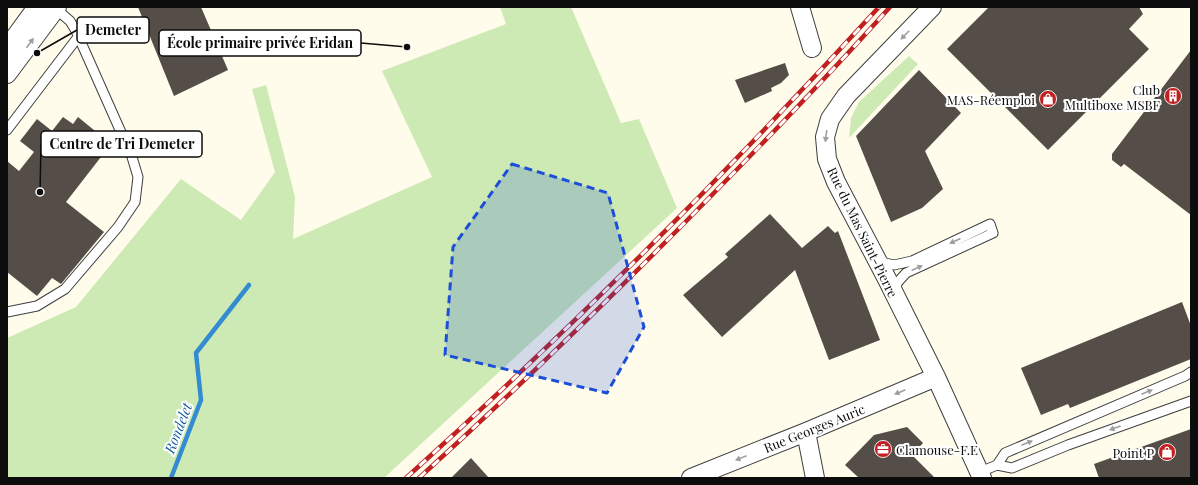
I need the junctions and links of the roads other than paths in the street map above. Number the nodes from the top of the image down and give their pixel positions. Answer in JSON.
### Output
{"nodes":[{"id":1,"x":37,"y":7,"type":"edge"},
{"id":2,"x":800,"y":7,"type":"edge"},
{"id":3,"x":932,"y":7,"type":"edge"},
{"id":4,"x":56,"y":8,"type":"edge"},
{"id":5,"x":78,"y":37,"type":"junction"},
{"id":6,"x":7,"y":48,"type":"edge"},
{"id":7,"x":812,"y":48,"type":"dead end"},
{"id":8,"x":7,"y":74,"type":"edge"},
{"id":9,"x":7,"y":130,"type":"edge"},
{"id":10,"x":877,"y":260,"type":"junction"},
{"id":11,"x":895,"y":297,"type":"junction"},
{"id":12,"x":7,"y":312,"type":"edge"},
{"id":13,"x":1191,"y":372,"type":"edge"},
{"id":14,"x":936,"y":377,"type":"junction"},
{"id":15,"x":1191,"y":401,"type":"edge"},
{"id":16,"x":806,"y":432,"type":"junction"},
{"id":17,"x":997,"y":465,"type":"junction"},
{"id":18,"x":981,"y":475,"type":"edge"},
{"id":19,"x":691,"y":478,"type":"edge"},
{"id":20,"x":815,"y":478,"type":"edge"}],
"edges":[{"from":1,"to":6,"type":"street"},
{"from":2,"to":7,"type":"street"},
{"from":3,"to":10,"type":"street","name":"Rue du Mas Saint-Pierre","one_way":true},
{"from":4,"to":5,"type":"lane"},
{"from":8,"to":4,"type":"street","one_way":true},
{"from":5,"to":9,"type":"lane"},
{"from":5,"to":12,"type":"lane"},
{"from":10,"to":11,"type":"street","name":"Rue du Mas Saint-Pierre"},
{"from":11,"to":10,"type":"lane","one_way":true},
{"from":11,"to":14,"type":"street","name":"Rue du Mas Saint-Pierre"},
{"from":17,"to":13,"type":"lane","one_way":true},
{"from":14,"to":16,"type":"street","name":"Rue Georges Auric","one_way":true},
{"from":14,"to":18,"type":"street","name":"Rue du Mas Saint-Pierre"},
{"from":15,"to":17,"type":"lane","one_way":true},
{"from":16,"to":19,"type":"street","name":"Rue Georges Auric","one_way":true},
{"from":16,"to":20,"type":"street"},
{"from":17,"to":18,"type":"lane"}]}
